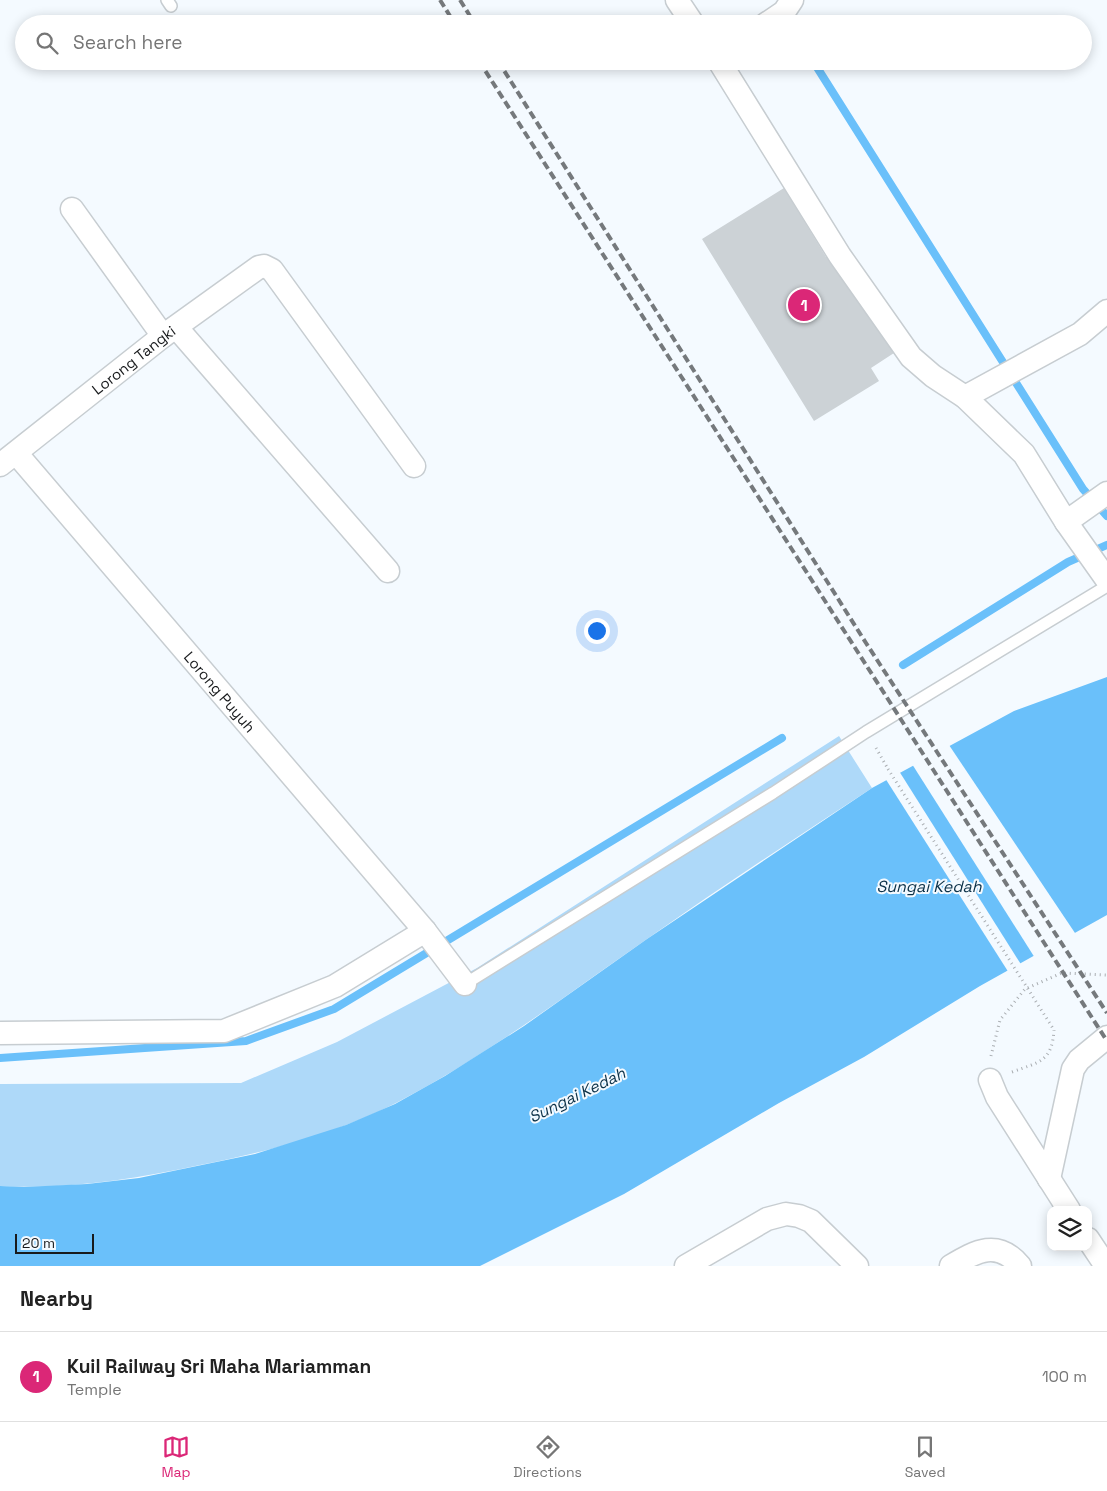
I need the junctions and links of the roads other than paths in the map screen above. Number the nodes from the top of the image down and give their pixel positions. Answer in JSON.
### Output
{"nodes":[{"id":1,"x":676,"y":0,"type":"edge"},
{"id":2,"x":792,"y":0,"type":"edge"},
{"id":3,"x":687,"y":15,"type":"edge"},
{"id":4,"x":780,"y":15,"type":"edge"},
{"id":5,"x":725,"y":70,"type":"edge"},
{"id":6,"x":72,"y":209,"type":"dead end"},
{"id":7,"x":1107,"y":311,"type":"edge"},
{"id":8,"x":170,"y":332,"type":"junction"},
{"id":9,"x":965,"y":397,"type":"junction"},
{"id":10,"x":8,"y":458,"type":"edge"},
{"id":11,"x":414,"y":466,"type":"dead end"},
{"id":12,"x":1106,"y":494,"type":"edge"},
{"id":13,"x":1075,"y":516,"type":"junction"},
{"id":14,"x":388,"y":571,"type":"dead end"},
{"id":15,"x":1101,"y":572,"type":"edge"},
{"id":16,"x":1107,"y":586,"type":"edge"},
{"id":17,"x":429,"y":936,"type":"junction"},
{"id":18,"x":465,"y":984,"type":"joint"},
{"id":19,"x":0,"y":1033,"type":"edge"},
{"id":20,"x":1107,"y":1037,"type":"edge"},
{"id":21,"x":990,"y":1080,"type":"road end"},
{"id":22,"x":1049,"y":1179,"type":"junction"},
{"id":23,"x":1066,"y":1206,"type":"edge"},
{"id":24,"x":1092,"y":1245,"type":"edge"},
{"id":25,"x":686,"y":1266,"type":"edge"},
{"id":26,"x":857,"y":1266,"type":"edge"},
{"id":27,"x":952,"y":1266,"type":"edge"},
{"id":28,"x":1020,"y":1266,"type":"edge"},
{"id":29,"x":1106,"y":1266,"type":"edge"}],
"edges":[{"from":1,"to":3,"type":"street"},
{"from":2,"to":4,"type":"street"},
{"from":5,"to":9,"type":"street"},
{"from":6,"to":8,"type":"street"},
{"from":7,"to":9,"type":"street"},
{"from":8,"to":10,"type":"street","name":"Lorong Tangki"},
{"from":8,"to":11,"type":"street","name":"Lorong Tangki"},
{"from":8,"to":14,"type":"street"},
{"from":9,"to":13,"type":"street"},
{"from":10,"to":17,"type":"street","name":"Lorong Puyuh"},
{"from":12,"to":13,"type":"street"},
{"from":13,"to":15,"type":"street"},
{"from":16,"to":18,"type":"lane"},
{"from":17,"to":18,"type":"street","name":"Lorong Puyuh"},
{"from":17,"to":19,"type":"street"},
{"from":20,"to":22,"type":"street"},
{"from":21,"to":22,"type":"street"},
{"from":22,"to":23,"type":"street"},
{"from":24,"to":29,"type":"street"},
{"from":25,"to":26,"type":"street"},
{"from":27,"to":28,"type":"street"}]}
